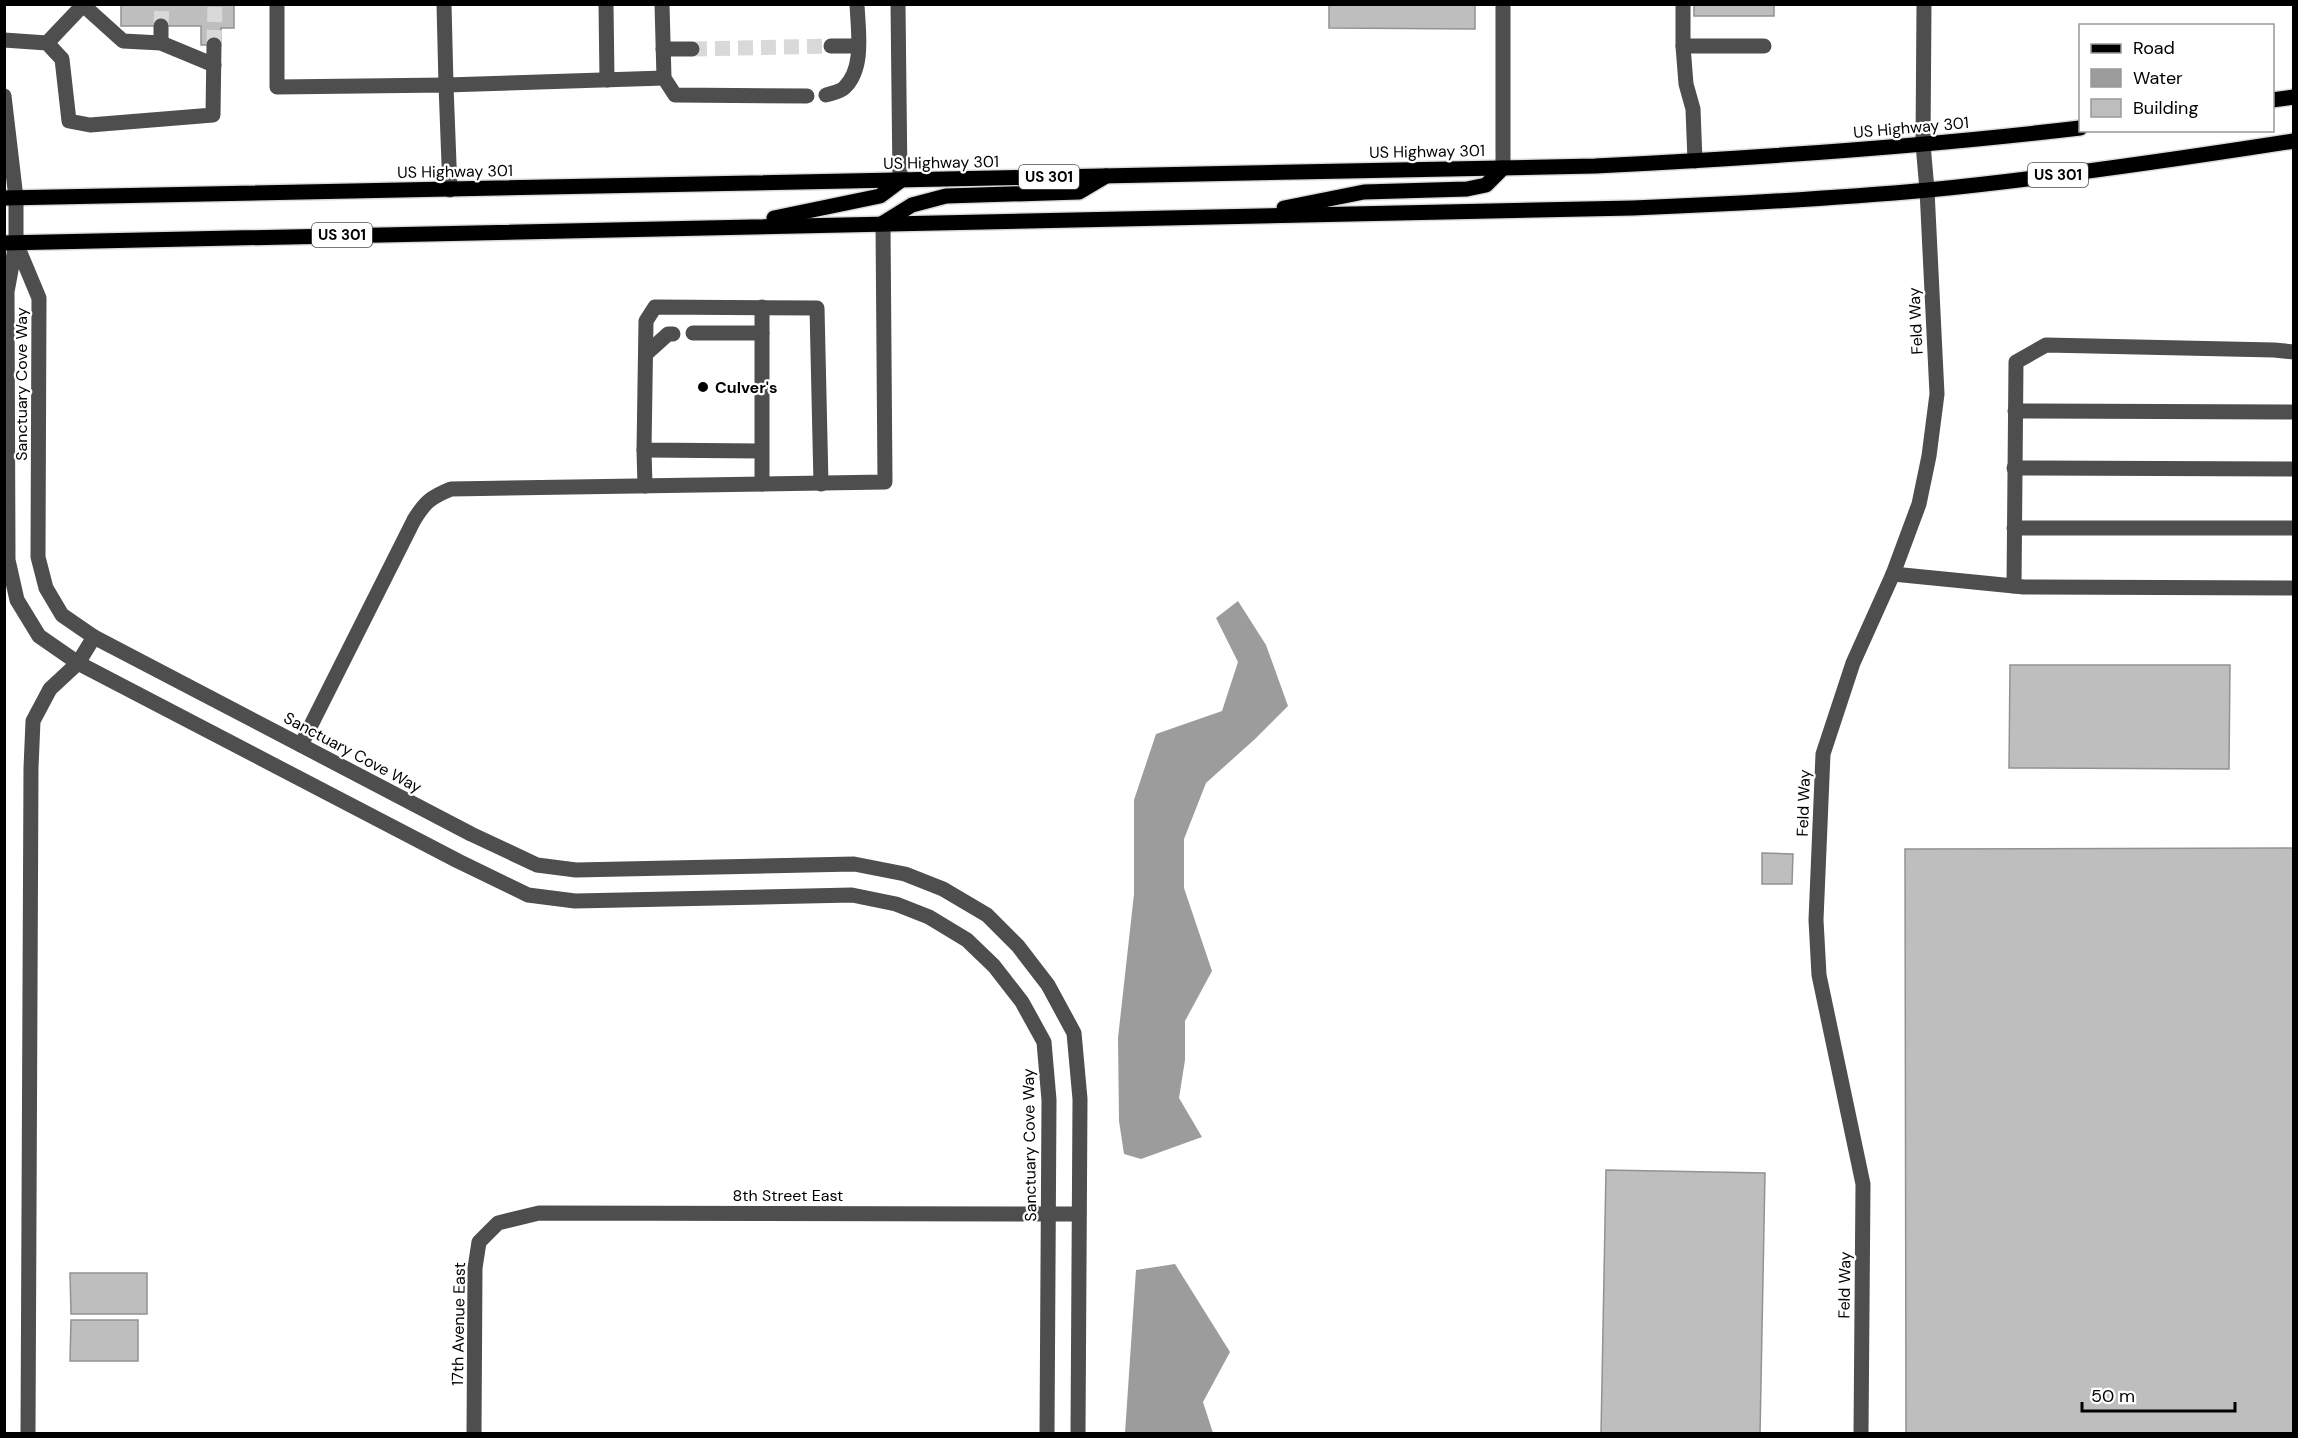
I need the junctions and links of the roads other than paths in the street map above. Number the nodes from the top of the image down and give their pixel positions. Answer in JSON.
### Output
{"nodes":[{"id":1,"x":277,"y":4,"type":"edge"},
{"id":2,"x":444,"y":4,"type":"edge"},
{"id":3,"x":606,"y":4,"type":"edge"},
{"id":4,"x":662,"y":4,"type":"edge"},
{"id":5,"x":857,"y":4,"type":"edge"},
{"id":6,"x":898,"y":4,"type":"edge"},
{"id":7,"x":1503,"y":4,"type":"edge"},
{"id":8,"x":1683,"y":4,"type":"edge"},
{"id":9,"x":1924,"y":4,"type":"edge"},
{"id":10,"x":83,"y":5,"type":"edge"},
{"id":11,"x":161,"y":26,"type":"tunnel mouth"},
{"id":12,"x":4,"y":40,"type":"edge"},
{"id":13,"x":47,"y":42,"type":"junction"},
{"id":14,"x":161,"y":43,"type":"junction"},
{"id":15,"x":214,"y":45,"type":"tunnel mouth"},
{"id":16,"x":831,"y":46,"type":"tunnel mouth"},
{"id":17,"x":858,"y":46,"type":"junction"},
{"id":18,"x":1683,"y":46,"type":"junction"},
{"id":19,"x":1764,"y":46,"type":"dead end"},
{"id":20,"x":663,"y":49,"type":"junction"},
{"id":21,"x":692,"y":49,"type":"tunnel mouth"},
{"id":22,"x":214,"y":65,"type":"junction"},
{"id":23,"x":664,"y":78,"type":"junction"},
{"id":24,"x":607,"y":80,"type":"junction"},
{"id":25,"x":446,"y":85,"type":"junction"},
{"id":26,"x":826,"y":95,"type":"dead end"},
{"id":27,"x":4,"y":96,"type":"edge"},
{"id":28,"x":807,"y":96,"type":"dead end"},
{"id":29,"x":2294,"y":97,"type":"edge"},
{"id":30,"x":2274,"y":100,"type":"edge"},
{"id":31,"x":2079,"y":128,"type":"edge"},
{"id":32,"x":2294,"y":141,"type":"edge"},
{"id":33,"x":1923,"y":144,"type":"junction"},
{"id":34,"x":1695,"y":161,"type":"junction"},
{"id":35,"x":1503,"y":168,"type":"junction"},
{"id":36,"x":1107,"y":175,"type":"junction"},
{"id":37,"x":900,"y":181,"type":"junction"},
{"id":38,"x":450,"y":190,"type":"junction"},
{"id":39,"x":1927,"y":190,"type":"junction"},
{"id":40,"x":10,"y":198,"type":"edge"},
{"id":41,"x":1242,"y":215,"type":"junction"},
{"id":42,"x":883,"y":223,"type":"junction"},
{"id":43,"x":732,"y":226,"type":"junction"},
{"id":44,"x":10,"y":243,"type":"edge"},
{"id":45,"x":762,"y":307,"type":"junction"},
{"id":46,"x":693,"y":333,"type":"dead end"},
{"id":47,"x":762,"y":333,"type":"junction"},
{"id":48,"x":673,"y":334,"type":"dead end"},
{"id":49,"x":2294,"y":352,"type":"edge"},
{"id":50,"x":647,"y":353,"type":"junction"},
{"id":51,"x":2015,"y":411,"type":"junction"},
{"id":52,"x":2294,"y":412,"type":"edge"},
{"id":53,"x":644,"y":450,"type":"junction"},
{"id":54,"x":761,"y":451,"type":"junction"},
{"id":55,"x":2014,"y":468,"type":"junction"},
{"id":56,"x":2294,"y":469,"type":"edge"},
{"id":57,"x":762,"y":484,"type":"junction"},
{"id":58,"x":821,"y":484,"type":"junction"},
{"id":59,"x":645,"y":486,"type":"junction"},
{"id":60,"x":2014,"y":528,"type":"junction"},
{"id":61,"x":2294,"y":528,"type":"edge"},
{"id":62,"x":1893,"y":574,"type":"junction"},
{"id":63,"x":2014,"y":586,"type":"junction"},
{"id":64,"x":2294,"y":588,"type":"edge"},
{"id":65,"x":94,"y":637,"type":"junction"},
{"id":66,"x":78,"y":663,"type":"junction"},
{"id":67,"x":301,"y":745,"type":"junction"},
{"id":68,"x":1048,"y":1214,"type":"junction"},
{"id":69,"x":1078,"y":1214,"type":"junction"},
{"id":70,"x":498,"y":1223,"type":"joint"},
{"id":71,"x":28,"y":1434,"type":"edge"},
{"id":72,"x":474,"y":1434,"type":"edge"},
{"id":73,"x":1047,"y":1434,"type":"edge"},
{"id":74,"x":1078,"y":1434,"type":"edge"},
{"id":75,"x":1861,"y":1434,"type":"edge"}],
"edges":[{"from":1,"to":25,"type":"street"},
{"from":2,"to":25,"type":"street"},
{"from":3,"to":24,"type":"street"},
{"from":4,"to":20,"type":"street"},
{"from":5,"to":17,"type":"street"},
{"from":6,"to":37,"type":"street"},
{"from":7,"to":35,"type":"street"},
{"from":8,"to":18,"type":"street"},
{"from":9,"to":33,"type":"street","name":"Feld Way"},
{"from":10,"to":13,"type":"street"},
{"from":10,"to":14,"type":"street"},
{"from":11,"to":14,"type":"street"},
{"from":12,"to":13,"type":"street"},
{"from":13,"to":22,"type":"street"},
{"from":14,"to":22,"type":"street"},
{"from":15,"to":22,"type":"street"},
{"from":16,"to":17,"type":"street"},
{"from":17,"to":26,"type":"street"},
{"from":18,"to":19,"type":"street"},
{"from":18,"to":34,"type":"street"},
{"from":20,"to":21,"type":"street"},
{"from":20,"to":23,"type":"street"},
{"from":23,"to":24,"type":"street"},
{"from":23,"to":28,"type":"street"},
{"from":24,"to":25,"type":"street"},
{"from":25,"to":38,"type":"street"},
{"from":27,"to":40,"type":"street"},
{"from":29,"to":30,"type":"main road"},
{"from":31,"to":33,"type":"main road","name":"US Highway 301","number":"US 301"},
{"from":32,"to":39,"type":"main road","number":"US 301"},
{"from":33,"to":34,"type":"main road","name":"US Highway 301","number":"US 301"},
{"from":33,"to":39,"type":"street","name":"Feld Way"},
{"from":34,"to":35,"type":"main road","name":"US Highway 301","number":"US 301"},
{"from":35,"to":36,"type":"main road","name":"US Highway 301","number":"US 301"},
{"from":35,"to":41,"type":"main road"},
{"from":36,"to":37,"type":"main road","name":"US Highway 301","number":"US 301"},
{"from":36,"to":42,"type":"main road"},
{"from":37,"to":38,"type":"main road","name":"US Highway 301","number":"US 301"},
{"from":37,"to":43,"type":"main road"},
{"from":38,"to":40,"type":"main road","name":"US Highway 301","number":"US 301"},
{"from":39,"to":41,"type":"main road","number":"US 301"},
{"from":39,"to":62,"type":"street","name":"Feld Way"},
{"from":40,"to":44,"type":"street"},
{"from":41,"to":42,"type":"main road","number":"US 301"},
{"from":42,"to":43,"type":"main road","number":"US 301"},
{"from":42,"to":58,"type":"street"},
{"from":43,"to":44,"type":"main road","number":"US 301"},
{"from":44,"to":65,"type":"street","name":"Sanctuary Cove Way"},
{"from":44,"to":66,"type":"street","name":"Sanctuary Cove Way"},
{"from":45,"to":47,"type":"street"},
{"from":45,"to":50,"type":"street"},
{"from":45,"to":58,"type":"street"},
{"from":46,"to":47,"type":"street"},
{"from":47,"to":54,"type":"street"},
{"from":48,"to":50,"type":"street"},
{"from":49,"to":51,"type":"street"},
{"from":50,"to":53,"type":"street"},
{"from":51,"to":52,"type":"street"},
{"from":51,"to":55,"type":"street"},
{"from":53,"to":54,"type":"street"},
{"from":53,"to":59,"type":"street"},
{"from":54,"to":57,"type":"street"},
{"from":55,"to":56,"type":"street"},
{"from":55,"to":60,"type":"street"},
{"from":57,"to":58,"type":"street"},
{"from":57,"to":59,"type":"street"},
{"from":59,"to":67,"type":"street"},
{"from":60,"to":61,"type":"street"},
{"from":60,"to":63,"type":"street"},
{"from":62,"to":63,"type":"street"},
{"from":62,"to":75,"type":"street","name":"Feld Way"},
{"from":63,"to":64,"type":"street"},
{"from":65,"to":66,"type":"street"},
{"from":65,"to":67,"type":"street","name":"Sanctuary Cove Way"},
{"from":66,"to":68,"type":"street","name":"Sanctuary Cove Way"},
{"from":66,"to":71,"type":"street"},
{"from":67,"to":69,"type":"street","name":"Sanctuary Cove Way"},
{"from":68,"to":69,"type":"street","name":"8th Street East"},
{"from":68,"to":70,"type":"street","name":"8th Street East"},
{"from":68,"to":73,"type":"street","name":"Sanctuary Cove Way"},
{"from":69,"to":74,"type":"street","name":"Sanctuary Cove Way"},
{"from":70,"to":72,"type":"street","name":"17th Avenue East"}]}
